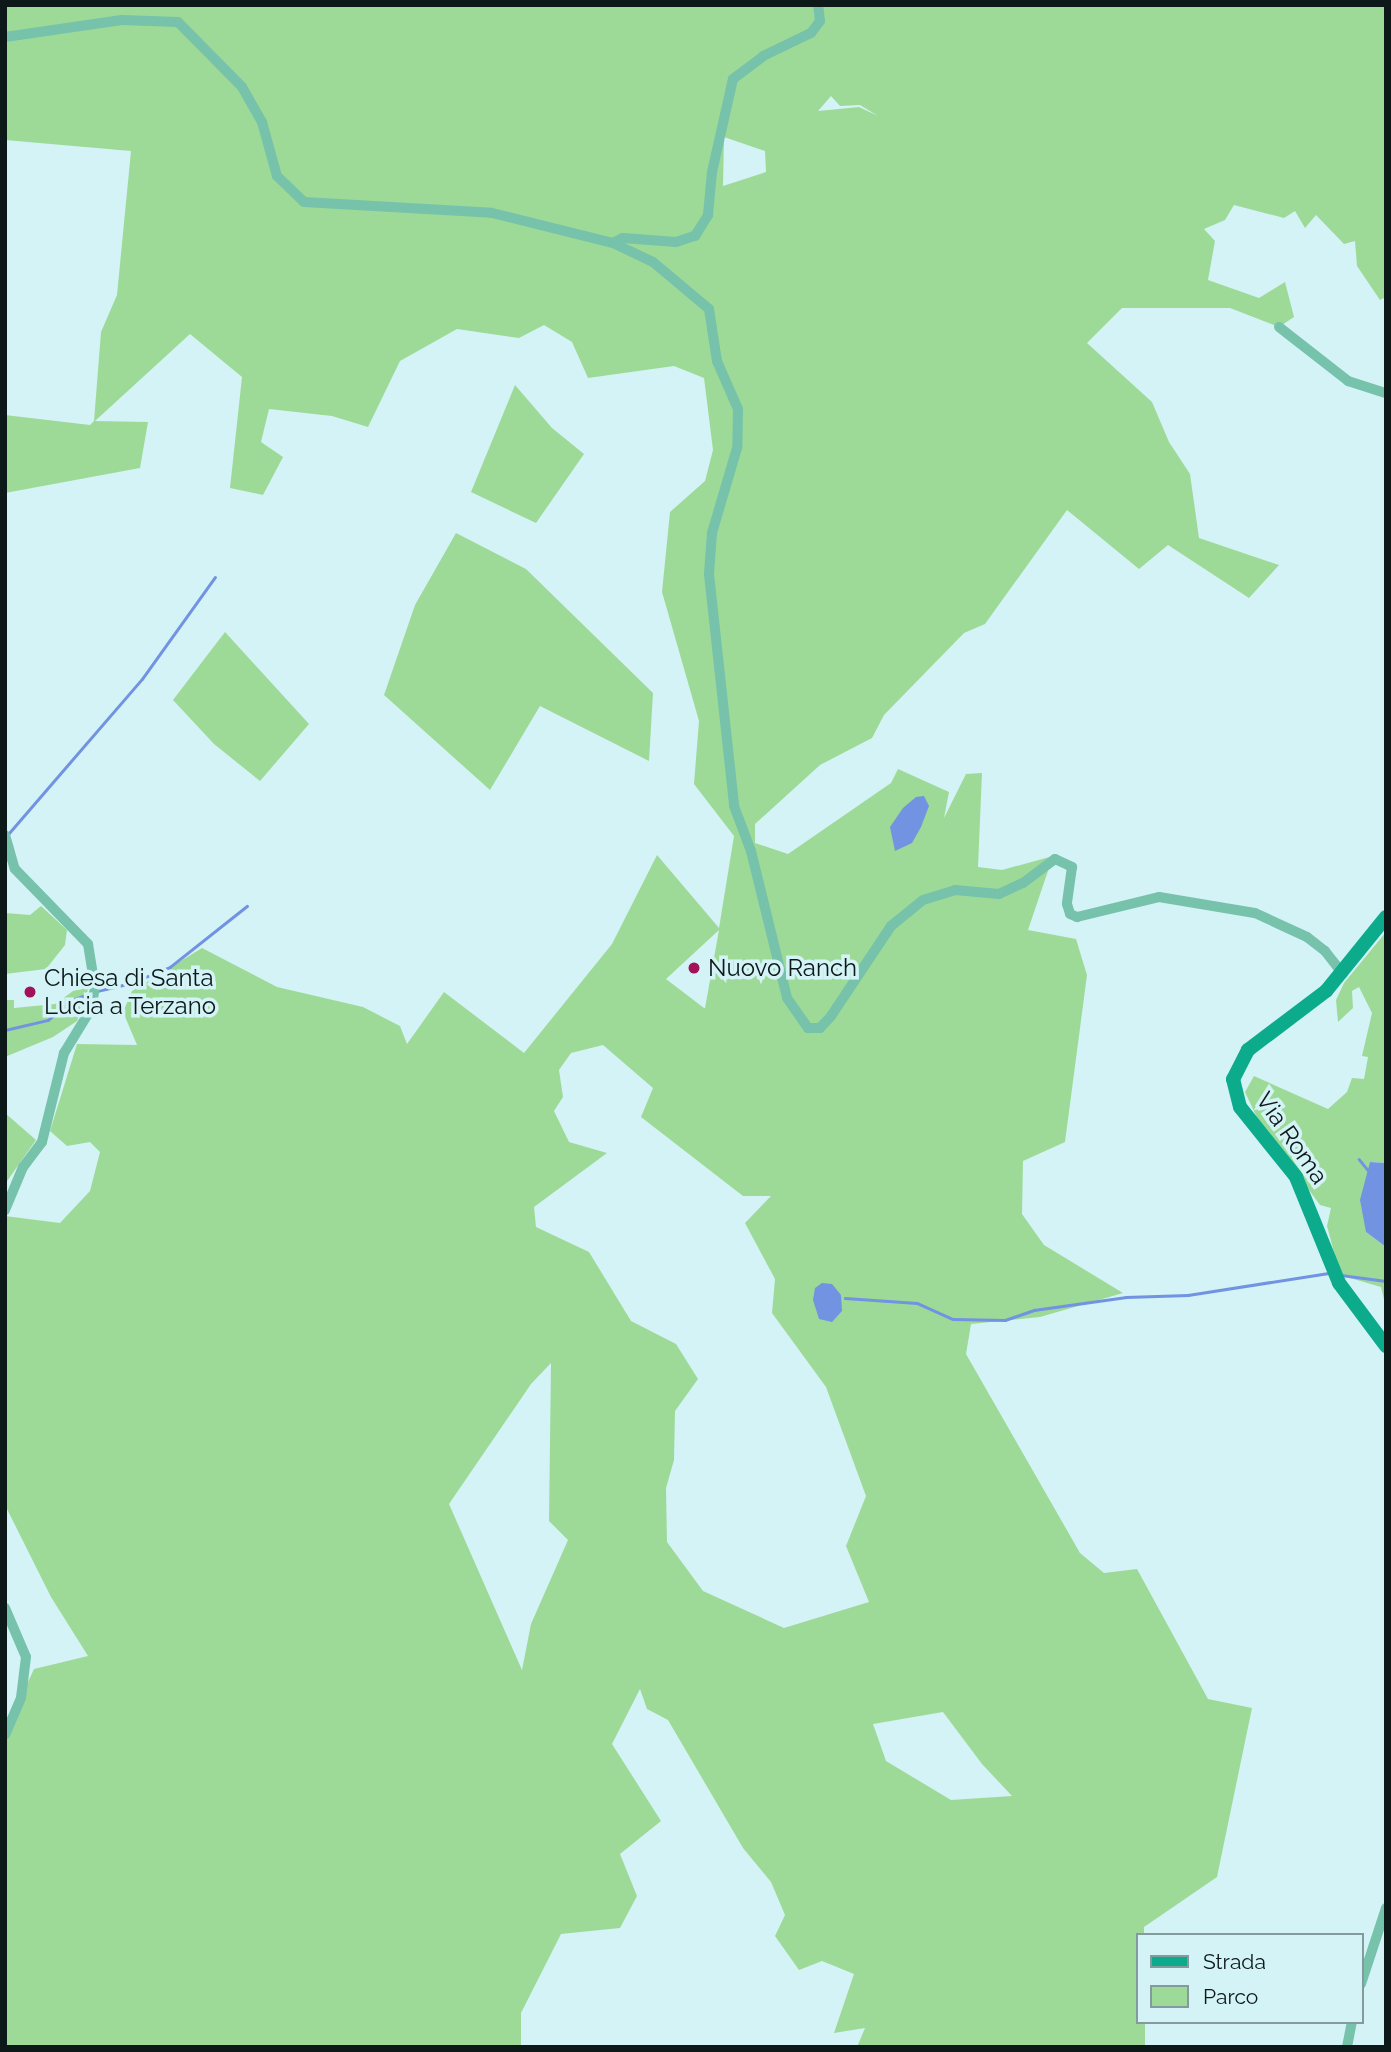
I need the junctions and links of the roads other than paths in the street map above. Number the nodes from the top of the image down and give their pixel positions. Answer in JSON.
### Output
{"nodes":[{"id":1,"x":818,"y":5,"type":"edge"},
{"id":2,"x":5,"y":37,"type":"edge"},
{"id":3,"x":613,"y":243,"type":"junction"},
{"id":4,"x":1279,"y":327,"type":"dead end"},
{"id":5,"x":1386,"y":393,"type":"edge"},
{"id":6,"x":5,"y":835,"type":"edge"},
{"id":7,"x":1386,"y":917,"type":"edge"},
{"id":8,"x":1343,"y":974,"type":"junction"},
{"id":9,"x":5,"y":1210,"type":"edge"},
{"id":10,"x":1386,"y":1346,"type":"edge"},
{"id":11,"x":5,"y":1608,"type":"edge"},
{"id":12,"x":5,"y":1735,"type":"edge"},
{"id":13,"x":1386,"y":1908,"type":"edge"},
{"id":14,"x":1363,"y":1978,"type":"edge"},
{"id":15,"x":1352,"y":2024,"type":"edge"},
{"id":16,"x":1348,"y":2047,"type":"edge"}],
"edges":[{"from":1,"to":3,"type":"street"},
{"from":2,"to":3,"type":"street"},
{"from":3,"to":8,"type":"street"},
{"from":4,"to":5,"type":"street"},
{"from":6,"to":9,"type":"street"},
{"from":7,"to":8,"type":"main road","name":"Via Roma"},
{"from":8,"to":10,"type":"main road","name":"Via Roma"},
{"from":11,"to":12,"type":"street"},
{"from":13,"to":14,"type":"street"},
{"from":15,"to":16,"type":"street"}]}
